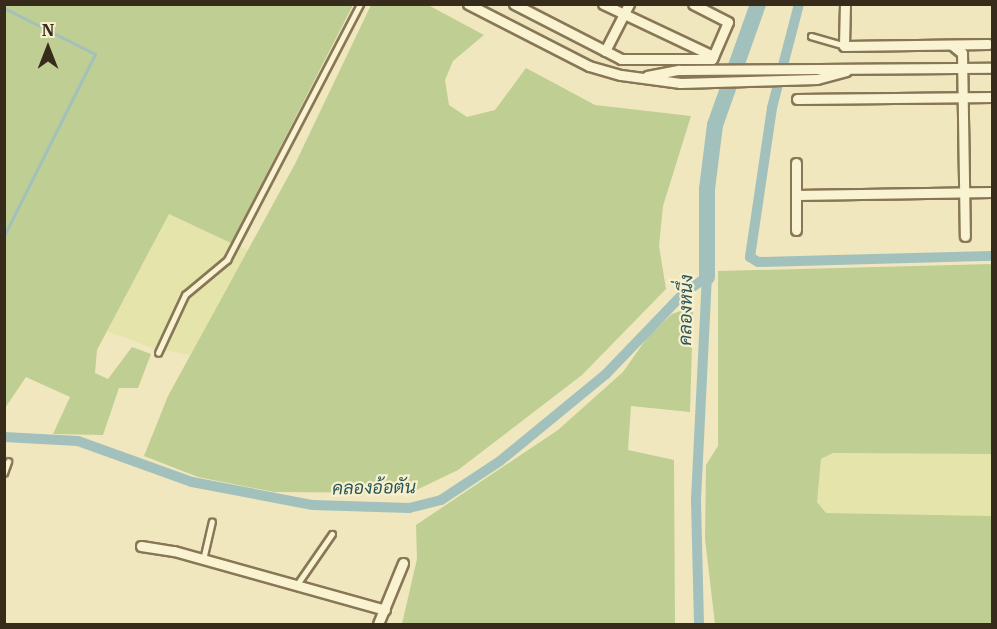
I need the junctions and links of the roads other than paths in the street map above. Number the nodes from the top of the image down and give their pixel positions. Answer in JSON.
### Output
{"nodes":[{"id":1,"x":360,"y":4,"type":"edge"},
{"id":2,"x":468,"y":4,"type":"edge"},
{"id":3,"x":514,"y":4,"type":"edge"},
{"id":4,"x":603,"y":4,"type":"edge"},
{"id":5,"x":629,"y":4,"type":"edge"},
{"id":6,"x":693,"y":4,"type":"edge"},
{"id":7,"x":721,"y":4,"type":"edge"},
{"id":8,"x":845,"y":4,"type":"edge"},
{"id":9,"x":624,"y":14,"type":"junction"},
{"id":10,"x":716,"y":16,"type":"junction"},
{"id":11,"x":811,"y":36,"type":"dead end"},
{"id":12,"x":988,"y":44,"type":"dead end"},
{"id":13,"x":952,"y":45,"type":"junction"},
{"id":14,"x":844,"y":46,"type":"junction"},
{"id":15,"x":605,"y":51,"type":"junction"},
{"id":16,"x":713,"y":56,"type":"junction"},
{"id":17,"x":993,"y":68,"type":"edge"},
{"id":18,"x":962,"y":69,"type":"junction"},
{"id":19,"x":846,"y":71,"type":"junction"},
{"id":20,"x":647,"y":76,"type":"junction"},
{"id":21,"x":993,"y":97,"type":"edge"},
{"id":22,"x":962,"y":98,"type":"junction"},
{"id":23,"x":797,"y":99,"type":"dead end"},
{"id":24,"x":796,"y":163,"type":"dead end"},
{"id":25,"x":962,"y":192,"type":"junction"},
{"id":26,"x":993,"y":192,"type":"edge"},
{"id":27,"x":796,"y":195,"type":"junction"},
{"id":28,"x":796,"y":230,"type":"dead end"},
{"id":29,"x":965,"y":236,"type":"dead end"},
{"id":30,"x":158,"y":353,"type":"dead end"},
{"id":31,"x":8,"y":462,"type":"dead end"},
{"id":32,"x":4,"y":472,"type":"edge"},
{"id":33,"x":212,"y":522,"type":"dead end"},
{"id":34,"x":332,"y":534,"type":"dead end"},
{"id":35,"x":141,"y":546,"type":"dead end"},
{"id":36,"x":203,"y":561,"type":"junction"},
{"id":37,"x":403,"y":563,"type":"dead end"},
{"id":38,"x":296,"y":586,"type":"junction"},
{"id":39,"x":385,"y":610,"type":"junction"},
{"id":40,"x":378,"y":624,"type":"edge"}],
"edges":[{"from":1,"to":30,"type":"lane"},
{"from":2,"to":20,"type":"street"},
{"from":3,"to":15,"type":"street"},
{"from":4,"to":9,"type":"street"},
{"from":5,"to":9,"type":"street"},
{"from":6,"to":10,"type":"street"},
{"from":7,"to":10,"type":"street"},
{"from":8,"to":14,"type":"street"},
{"from":9,"to":15,"type":"street"},
{"from":9,"to":16,"type":"street"},
{"from":10,"to":16,"type":"street"},
{"from":11,"to":14,"type":"lane"},
{"from":12,"to":13,"type":"street"},
{"from":13,"to":14,"type":"street"},
{"from":13,"to":18,"type":"street"},
{"from":15,"to":16,"type":"street"},
{"from":17,"to":18,"type":"street"},
{"from":18,"to":19,"type":"street"},
{"from":18,"to":22,"type":"street"},
{"from":19,"to":20,"type":"street"},
{"from":19,"to":20,"type":"street"},
{"from":21,"to":22,"type":"street"},
{"from":22,"to":23,"type":"street"},
{"from":22,"to":25,"type":"street"},
{"from":24,"to":27,"type":"street"},
{"from":25,"to":26,"type":"street"},
{"from":25,"to":27,"type":"street"},
{"from":25,"to":29,"type":"street"},
{"from":27,"to":28,"type":"street"},
{"from":31,"to":32,"type":"lane"},
{"from":33,"to":36,"type":"lane"},
{"from":34,"to":38,"type":"lane"},
{"from":35,"to":36,"type":"street"},
{"from":36,"to":38,"type":"street"},
{"from":37,"to":39,"type":"street"},
{"from":38,"to":39,"type":"street"},
{"from":39,"to":40,"type":"street"}]}
